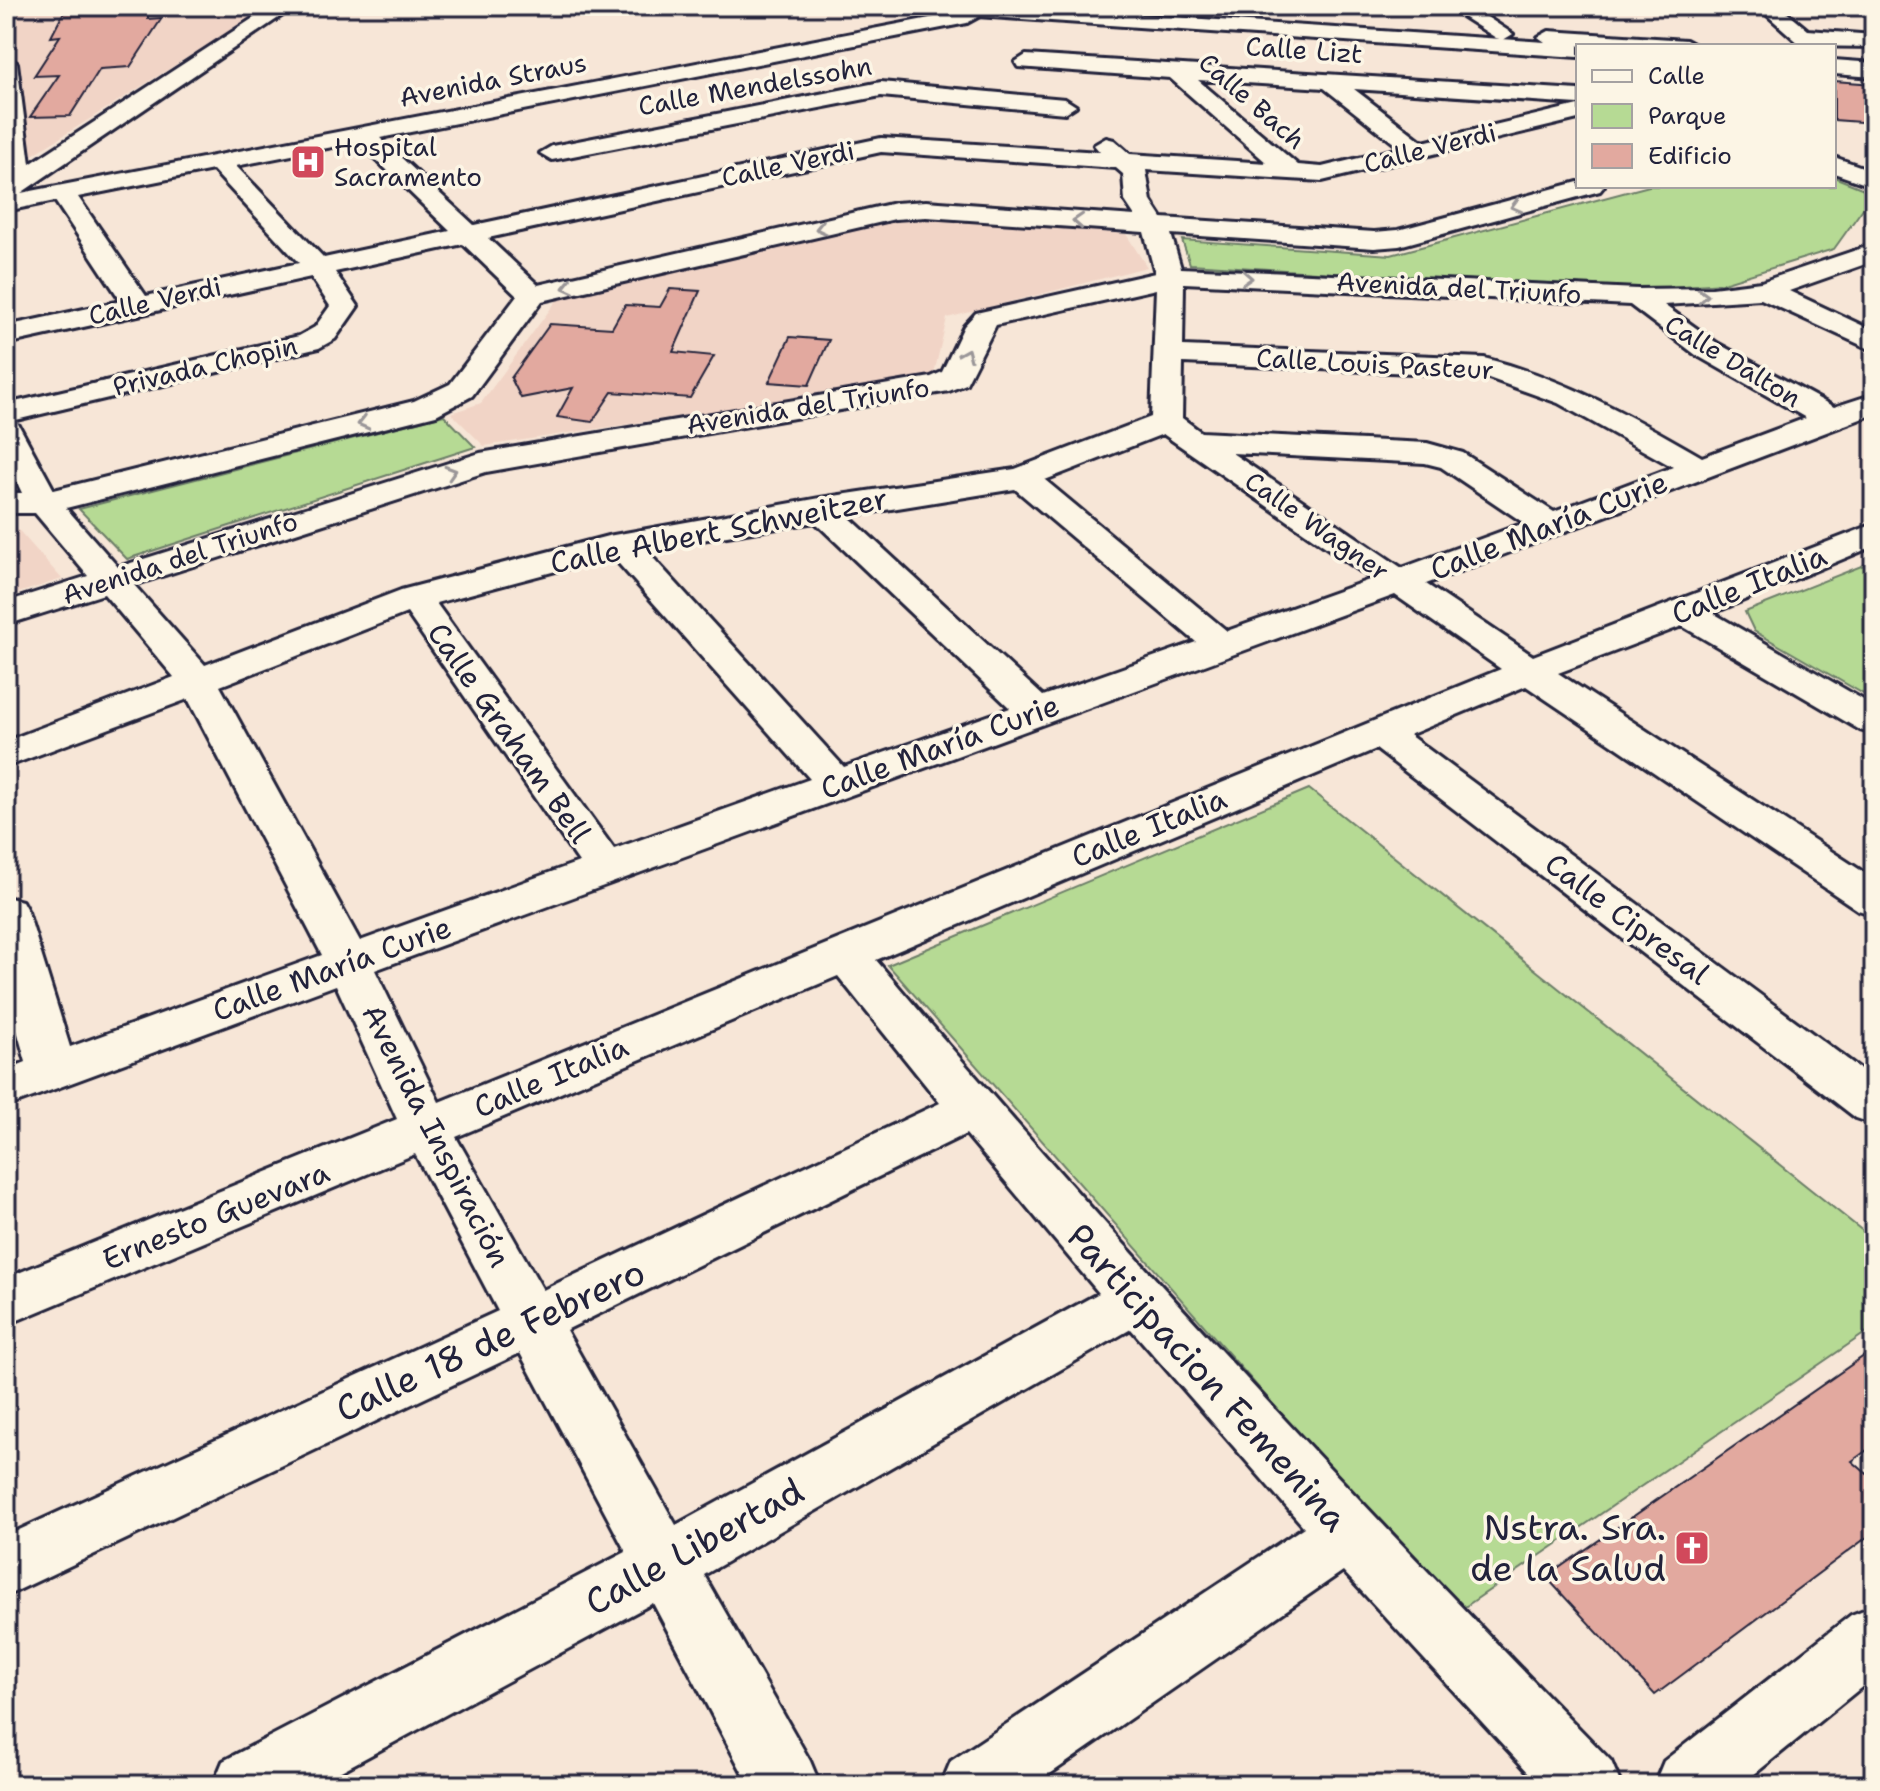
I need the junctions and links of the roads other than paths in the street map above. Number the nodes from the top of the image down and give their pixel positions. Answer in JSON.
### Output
{"nodes":[{"id":1,"x":286,"y":6,"type":"edge"},
{"id":2,"x":919,"y":6,"type":"edge"},
{"id":3,"x":1029,"y":6,"type":"edge"},
{"id":4,"x":1456,"y":6,"type":"edge"},
{"id":5,"x":1767,"y":6,"type":"edge"},
{"id":6,"x":1078,"y":7,"type":"edge"},
{"id":7,"x":980,"y":11,"type":"edge"},
{"id":8,"x":1503,"y":34,"type":"junction"},
{"id":9,"x":858,"y":39,"type":"junction"},
{"id":10,"x":1811,"y":41,"type":"edge"},
{"id":11,"x":1874,"y":41,"type":"edge"},
{"id":12,"x":1656,"y":44,"type":"edge"},
{"id":13,"x":1576,"y":51,"type":"edge"},
{"id":14,"x":1836,"y":57,"type":"edge"},
{"id":15,"x":1874,"y":60,"type":"edge"},
{"id":16,"x":1026,"y":62,"type":"junction"},
{"id":17,"x":6,"y":63,"type":"edge"},
{"id":18,"x":1836,"y":67,"type":"edge"},
{"id":19,"x":1173,"y":69,"type":"junction"},
{"id":20,"x":1874,"y":70,"type":"edge"},
{"id":21,"x":1328,"y":80,"type":"junction"},
{"id":22,"x":1477,"y":91,"type":"junction"},
{"id":23,"x":905,"y":92,"type":"junction"},
{"id":24,"x":1576,"y":97,"type":"edge"},
{"id":25,"x":1065,"y":106,"type":"junction"},
{"id":26,"x":502,"y":107,"type":"junction"},
{"id":27,"x":1576,"y":113,"type":"edge"},
{"id":28,"x":1527,"y":125,"type":"junction"},
{"id":29,"x":363,"y":134,"type":"junction"},
{"id":30,"x":1419,"y":151,"type":"junction"},
{"id":31,"x":552,"y":153,"type":"junction"},
{"id":32,"x":219,"y":162,"type":"junction"},
{"id":33,"x":1123,"y":162,"type":"junction"},
{"id":34,"x":1836,"y":165,"type":"edge"},
{"id":35,"x":1294,"y":174,"type":"junction"},
{"id":36,"x":1874,"y":180,"type":"edge"},
{"id":37,"x":13,"y":186,"type":"edge"},
{"id":38,"x":1583,"y":188,"type":"edge"},
{"id":39,"x":62,"y":192,"type":"junction"},
{"id":40,"x":609,"y":202,"type":"junction"},
{"id":41,"x":6,"y":203,"type":"edge"},
{"id":42,"x":1156,"y":227,"type":"junction"},
{"id":43,"x":468,"y":233,"type":"junction"},
{"id":44,"x":1873,"y":254,"type":"edge"},
{"id":45,"x":317,"y":266,"type":"junction"},
{"id":46,"x":1170,"y":278,"type":"junction"},
{"id":47,"x":1765,"y":290,"type":"junction"},
{"id":48,"x":532,"y":295,"type":"junction"},
{"id":49,"x":1638,"y":297,"type":"junction"},
{"id":50,"x":137,"y":304,"type":"junction"},
{"id":51,"x":6,"y":335,"type":"edge"},
{"id":52,"x":1874,"y":342,"type":"edge"},
{"id":53,"x":1170,"y":354,"type":"junction"},
{"id":54,"x":1874,"y":403,"type":"edge"},
{"id":55,"x":6,"y":413,"type":"edge"},
{"id":56,"x":1832,"y":419,"type":"junction"},
{"id":57,"x":6,"y":427,"type":"edge"},
{"id":58,"x":1180,"y":432,"type":"junction"},
{"id":59,"x":1700,"y":469,"type":"junction"},
{"id":60,"x":1022,"y":478,"type":"junction"},
{"id":61,"x":25,"y":503,"type":"edge"},
{"id":62,"x":820,"y":508,"type":"junction"},
{"id":63,"x":1551,"y":525,"type":"junction"},
{"id":64,"x":1874,"y":534,"type":"edge"},
{"id":65,"x":620,"y":543,"type":"junction"},
{"id":66,"x":110,"y":579,"type":"junction"},
{"id":67,"x":1398,"y":582,"type":"junction"},
{"id":68,"x":414,"y":598,"type":"junction"},
{"id":69,"x":1685,"y":612,"type":"junction"},
{"id":70,"x":6,"y":614,"type":"edge"},
{"id":71,"x":1223,"y":646,"type":"junction"},
{"id":72,"x":1529,"y":671,"type":"junction"},
{"id":73,"x":197,"y":680,"type":"junction"},
{"id":74,"x":1036,"y":711,"type":"junction"},
{"id":75,"x":1874,"y":722,"type":"edge"},
{"id":76,"x":1380,"y":733,"type":"junction"},
{"id":77,"x":6,"y":755,"type":"edge"},
{"id":78,"x":837,"y":784,"type":"junction"},
{"id":79,"x":605,"y":868,"type":"junction"},
{"id":80,"x":1874,"y":900,"type":"edge"},
{"id":81,"x":6,"y":912,"type":"edge"},
{"id":82,"x":845,"y":954,"type":"junction"},
{"id":83,"x":349,"y":963,"type":"junction"},
{"id":84,"x":53,"y":1072,"type":"junction"},
{"id":85,"x":6,"y":1089,"type":"edge"},
{"id":86,"x":1874,"y":1105,"type":"edge"},
{"id":87,"x":972,"y":1109,"type":"junction"},
{"id":88,"x":427,"y":1130,"type":"junction"},
{"id":89,"x":1136,"y":1299,"type":"junction"},
{"id":90,"x":6,"y":1302,"type":"edge"},
{"id":91,"x":532,"y":1321,"type":"junction"},
{"id":92,"x":1347,"y":1533,"type":"junction"},
{"id":93,"x":665,"y":1564,"type":"junction"},
{"id":94,"x":6,"y":1567,"type":"edge"},
{"id":95,"x":1874,"y":1637,"type":"edge"},
{"id":96,"x":247,"y":1785,"type":"edge"},
{"id":97,"x":786,"y":1785,"type":"edge"},
{"id":98,"x":975,"y":1785,"type":"edge"},
{"id":99,"x":1587,"y":1785,"type":"edge"},
{"id":100,"x":1688,"y":1785,"type":"edge"}],
"edges":[{"from":1,"to":37,"type":"street"},
{"from":2,"to":7,"type":"street"},
{"from":3,"to":6,"type":"street"},
{"from":4,"to":8,"type":"street"},
{"from":5,"to":10,"type":"street"},
{"from":6,"to":8,"type":"street"},
{"from":7,"to":9,"type":"street","name":"Avenida Straus"},
{"from":7,"to":13,"type":"street"},
{"from":7,"to":16,"type":"street"},
{"from":8,"to":12,"type":"street"},
{"from":9,"to":23,"type":"street"},
{"from":9,"to":26,"type":"street","name":"Avenida Straus"},
{"from":10,"to":11,"type":"street"},
{"from":14,"to":15,"type":"street"},
{"from":16,"to":19,"type":"street","name":"Calle Lizt"},
{"from":16,"to":25,"type":"street"},
{"from":17,"to":37,"type":"street"},
{"from":18,"to":20,"type":"street"},
{"from":19,"to":21,"type":"street","name":"Calle Lizt"},
{"from":19,"to":35,"type":"street","name":"Calle Bach"},
{"from":21,"to":22,"type":"street","name":"Calle Lizt"},
{"from":21,"to":30,"type":"street"},
{"from":22,"to":24,"type":"street","name":"Calle Lizt"},
{"from":22,"to":28,"type":"street"},
{"from":23,"to":25,"type":"street","name":"Calle Mendelssohn"},
{"from":23,"to":31,"type":"street","name":"Calle Mendelssohn"},
{"from":25,"to":33,"type":"street"},
{"from":26,"to":29,"type":"street","name":"Avenida Straus"},
{"from":26,"to":31,"type":"street"},
{"from":27,"to":28,"type":"street","name":"Calle Verdi"},
{"from":28,"to":30,"type":"street","name":"Calle Verdi"},
{"from":29,"to":32,"type":"street","name":"Avenida Straus"},
{"from":29,"to":43,"type":"street"},
{"from":30,"to":35,"type":"street","name":"Calle Verdi"},
{"from":31,"to":40,"type":"street"},
{"from":32,"to":39,"type":"street","name":"Avenida Straus"},
{"from":32,"to":45,"type":"street","name":"Privada Chopin"},
{"from":33,"to":35,"type":"street","name":"Calle Verdi"},
{"from":33,"to":40,"type":"street","name":"Calle Verdi"},
{"from":33,"to":42,"type":"street"},
{"from":34,"to":36,"type":"street"},
{"from":38,"to":42,"type":"street","name":"Avenida del Triunfo","one_way":true},
{"from":39,"to":41,"type":"street","name":"Avenida Straus"},
{"from":39,"to":50,"type":"street"},
{"from":40,"to":43,"type":"street","name":"Calle Verdi"},
{"from":42,"to":46,"type":"street"},
{"from":42,"to":48,"type":"street","name":"Avenida del Triunfo","one_way":true},
{"from":43,"to":45,"type":"street","name":"Calle Verdi"},
{"from":43,"to":48,"type":"street"},
{"from":44,"to":47,"type":"street","name":"Avenida del Triunfo"},
{"from":45,"to":50,"type":"street","name":"Calle Verdi"},
{"from":45,"to":55,"type":"street","name":"Privada Chopin"},
{"from":46,"to":49,"type":"street","name":"Avenida del Triunfo","one_way":true},
{"from":46,"to":53,"type":"street"},
{"from":66,"to":46,"type":"street","name":"Avenida del Triunfo","one_way":true},
{"from":49,"to":47,"type":"street","name":"Avenida del Triunfo","one_way":true},
{"from":47,"to":52,"type":"street"},
{"from":48,"to":61,"type":"street","one_way":true},
{"from":49,"to":56,"type":"street","name":"Calle Dalton"},
{"from":50,"to":51,"type":"street","name":"Calle Verdi"},
{"from":53,"to":58,"type":"street"},
{"from":53,"to":59,"type":"street","name":"Calle Louis Pasteur"},
{"from":54,"to":56,"type":"street","name":"Calle María Curie"},
{"from":56,"to":59,"type":"street","name":"Calle María Curie"},
{"from":57,"to":61,"type":"street","name":"Avenida Inspiración"},
{"from":58,"to":60,"type":"street","name":"Calle Albert Schweitzer"},
{"from":58,"to":63,"type":"street"},
{"from":58,"to":67,"type":"street","name":"Calle Wagner"},
{"from":59,"to":63,"type":"street","name":"Calle María Curie"},
{"from":60,"to":62,"type":"street","name":"Calle Albert Schweitzer"},
{"from":60,"to":71,"type":"street"},
{"from":61,"to":66,"type":"street","name":"Avenida Inspiración"},
{"from":62,"to":65,"type":"street","name":"Calle Albert Schweitzer"},
{"from":62,"to":74,"type":"street"},
{"from":63,"to":67,"type":"street","name":"Calle María Curie"},
{"from":64,"to":69,"type":"street","name":"Calle Italia"},
{"from":65,"to":68,"type":"street","name":"Calle Albert Schweitzer"},
{"from":65,"to":78,"type":"street"},
{"from":66,"to":70,"type":"street","name":"Avenida del Triunfo"},
{"from":66,"to":73,"type":"street","name":"Avenida Inspiración"},
{"from":67,"to":71,"type":"street","name":"Calle María Curie"},
{"from":67,"to":72,"type":"street","name":"Calle Wagner"},
{"from":68,"to":73,"type":"street","name":"Calle Albert Schweitzer"},
{"from":68,"to":79,"type":"street","name":"Calle Graham Bell"},
{"from":69,"to":72,"type":"street","name":"Calle Italia"},
{"from":69,"to":75,"type":"street"},
{"from":71,"to":74,"type":"street","name":"Calle María Curie"},
{"from":72,"to":76,"type":"street","name":"Calle Italia"},
{"from":72,"to":80,"type":"street","name":"Calle Wagner"},
{"from":73,"to":77,"type":"street","name":"Calle Albert Schweitzer"},
{"from":73,"to":83,"type":"street","name":"Avenida Inspiración"},
{"from":74,"to":78,"type":"street","name":"Calle María Curie"},
{"from":76,"to":82,"type":"street","name":"Calle Italia"},
{"from":76,"to":86,"type":"street","name":"Calle Cipresal"},
{"from":78,"to":79,"type":"street","name":"Calle María Curie"},
{"from":79,"to":83,"type":"street","name":"Calle María Curie"},
{"from":81,"to":84,"type":"street"},
{"from":82,"to":87,"type":"street","name":"Participacion Femenina"},
{"from":82,"to":88,"type":"street","name":"Calle Italia"},
{"from":83,"to":84,"type":"street","name":"Calle María Curie"},
{"from":83,"to":88,"type":"street","name":"Avenida Inspiración"},
{"from":84,"to":85,"type":"street","name":"Calle María Curie"},
{"from":87,"to":89,"type":"street","name":"Participacion Femenina"},
{"from":87,"to":91,"type":"street","name":"Calle 18 de Febrero"},
{"from":88,"to":90,"type":"street","name":"Ernesto Guevara"},
{"from":88,"to":91,"type":"street","name":"Avenida Inspiración"},
{"from":89,"to":92,"type":"street","name":"Participacion Femenina"},
{"from":89,"to":93,"type":"street","name":"Calle Libertad"},
{"from":91,"to":93,"type":"street","name":"Avenida Inspiración"},
{"from":91,"to":94,"type":"street","name":"Calle 18 de Febrero"},
{"from":92,"to":98,"type":"street"},
{"from":92,"to":99,"type":"street","name":"Participacion Femenina"},
{"from":93,"to":96,"type":"street","name":"Calle Libertad"},
{"from":93,"to":97,"type":"street","name":"Avenida Inspiración"},
{"from":95,"to":100,"type":"street"}]}
